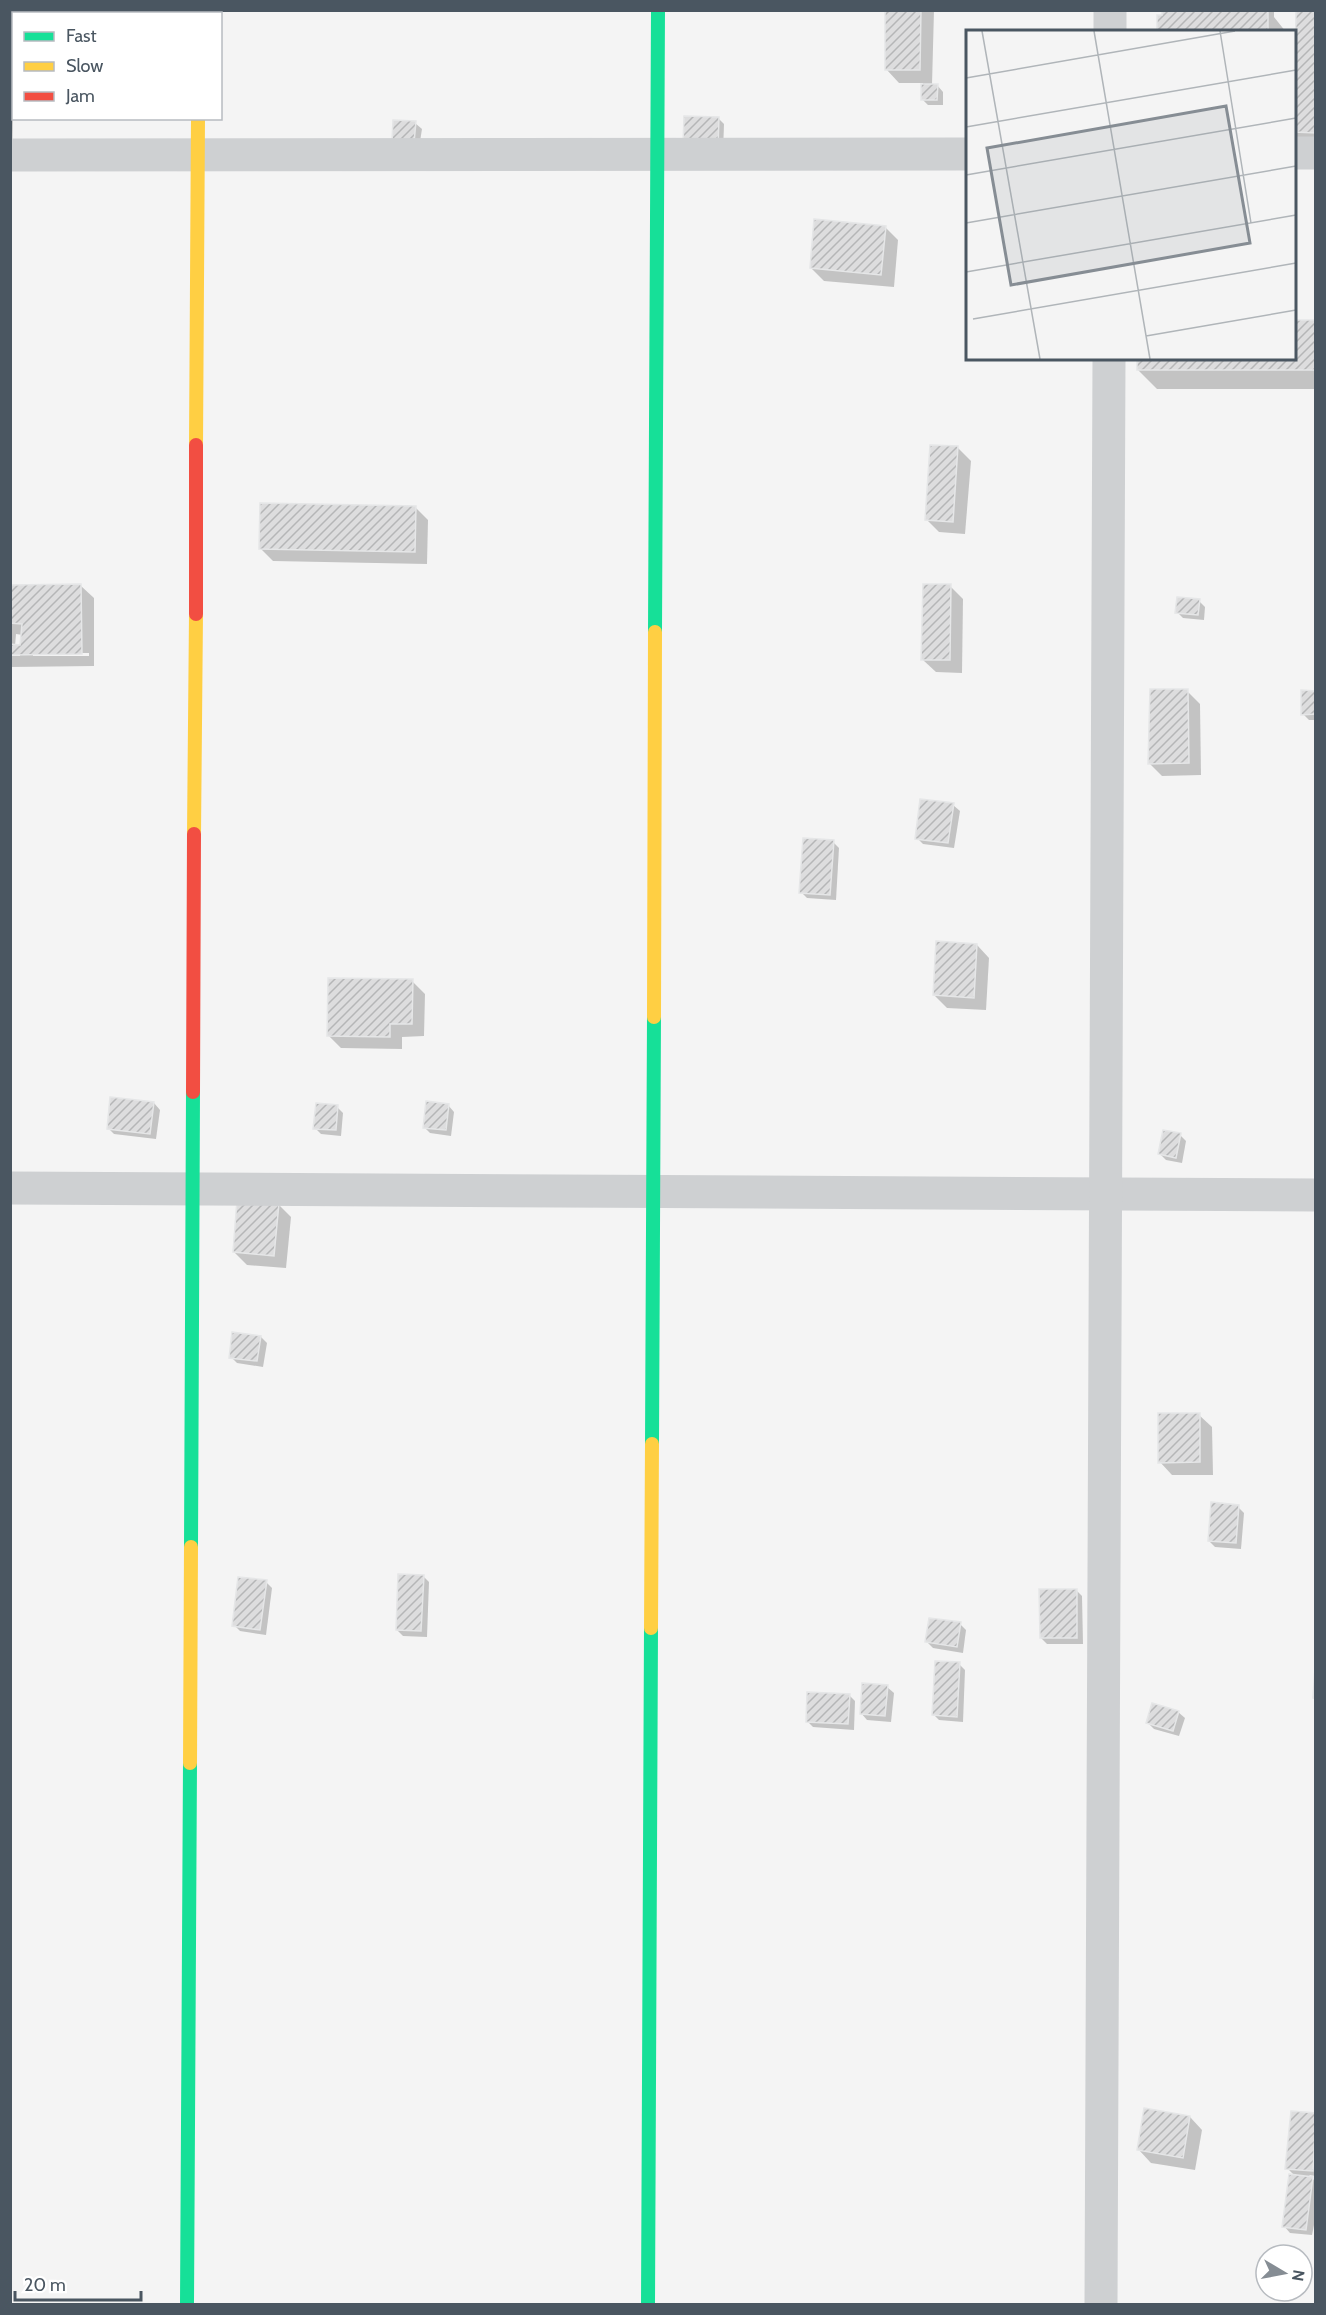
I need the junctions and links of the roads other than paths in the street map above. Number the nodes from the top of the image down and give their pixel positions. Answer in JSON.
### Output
{"nodes":[{"id":1,"x":658,"y":10,"type":"edge"},
{"id":2,"x":1110,"y":10,"type":"edge"},
{"id":3,"x":1110,"y":30,"type":"edge"},
{"id":4,"x":198,"y":120,"type":"edge"},
{"id":5,"x":1296,"y":153,"type":"edge"},
{"id":6,"x":1316,"y":153,"type":"edge"},
{"id":7,"x":198,"y":154,"type":"junction"},
{"id":8,"x":657,"y":154,"type":"junction"},
{"id":9,"x":966,"y":154,"type":"edge"},
{"id":10,"x":10,"y":155,"type":"edge"},
{"id":11,"x":1109,"y":360,"type":"edge"},
{"id":12,"x":10,"y":1188,"type":"edge"},
{"id":13,"x":193,"y":1188,"type":"junction"},
{"id":14,"x":653,"y":1191,"type":"junction"},
{"id":15,"x":1105,"y":1193,"type":"junction"},
{"id":16,"x":1316,"y":1195,"type":"edge"},
{"id":17,"x":187,"y":2304,"type":"edge"},
{"id":18,"x":648,"y":2304,"type":"edge"},
{"id":19,"x":1101,"y":2304,"type":"edge"}],
"edges":[{"from":1,"to":8,"type":"street"},
{"from":2,"to":3,"type":"street"},
{"from":4,"to":7,"type":"street"},
{"from":5,"to":6,"type":"street"},
{"from":7,"to":8,"type":"street"},
{"from":7,"to":10,"type":"street"},
{"from":7,"to":13,"type":"street"},
{"from":8,"to":9,"type":"street"},
{"from":8,"to":14,"type":"street"},
{"from":11,"to":15,"type":"street"},
{"from":12,"to":13,"type":"street"},
{"from":13,"to":14,"type":"street"},
{"from":13,"to":17,"type":"street"},
{"from":14,"to":15,"type":"street"},
{"from":14,"to":18,"type":"street"},
{"from":15,"to":16,"type":"street"},
{"from":15,"to":19,"type":"street"}]}
